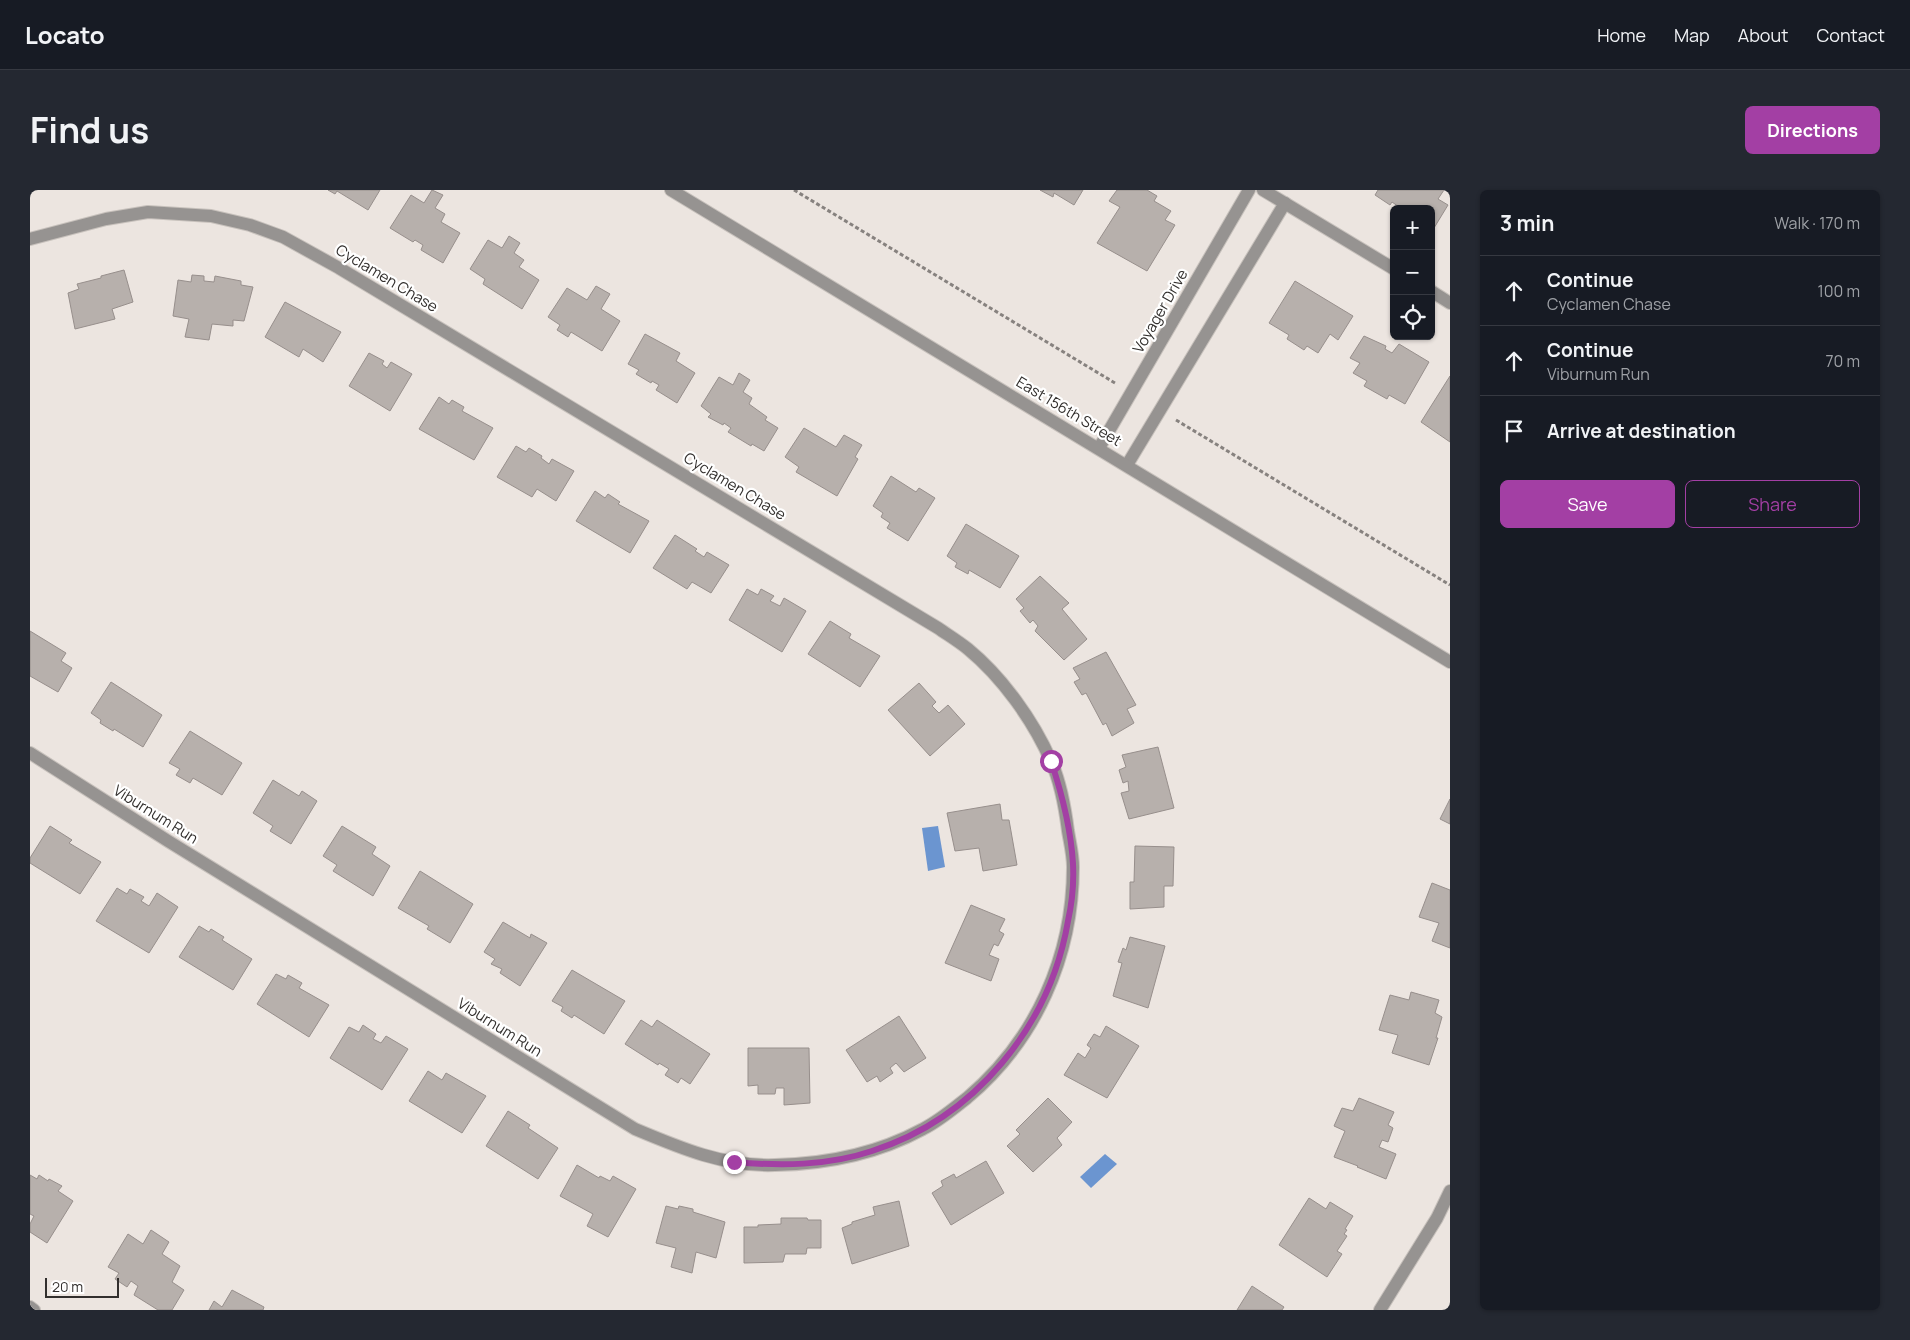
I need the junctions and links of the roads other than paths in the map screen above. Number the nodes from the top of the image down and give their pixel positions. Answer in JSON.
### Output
{"nodes":[{"id":1,"x":671,"y":190,"type":"edge"},
{"id":2,"x":1249,"y":190,"type":"edge"},
{"id":3,"x":1263,"y":190,"type":"edge"},
{"id":4,"x":1285,"y":203,"type":"junction"},
{"id":5,"x":30,"y":239,"type":"edge"},
{"id":6,"x":1390,"y":267,"type":"edge"},
{"id":7,"x":1435,"y":294,"type":"edge"},
{"id":8,"x":1450,"y":303,"type":"edge"},
{"id":9,"x":1099,"y":448,"type":"junction"},
{"id":10,"x":1126,"y":465,"type":"junction"},
{"id":11,"x":1450,"y":662,"type":"edge"},
{"id":12,"x":30,"y":753,"type":"edge"},
{"id":13,"x":983,"y":1084,"type":"joint"},
{"id":14,"x":1450,"y":1191,"type":"edge"},
{"id":15,"x":30,"y":1308,"type":"edge"},
{"id":16,"x":34,"y":1310,"type":"edge"},
{"id":17,"x":1380,"y":1310,"type":"edge"}],
"edges":[{"from":1,"to":9,"type":"street","name":"East 156th Street"},
{"from":2,"to":9,"type":"street","name":"Voyager Drive"},
{"from":3,"to":4,"type":"street"},
{"from":4,"to":6,"type":"street"},
{"from":4,"to":10,"type":"street"},
{"from":5,"to":13,"type":"street","name":"Cyclamen Chase"},
{"from":7,"to":8,"type":"street"},
{"from":9,"to":10,"type":"street","name":"East 156th Street"},
{"from":10,"to":11,"type":"street","name":"East 156th Street"},
{"from":12,"to":13,"type":"street","name":"Viburnum Run"},
{"from":14,"to":17,"type":"street"},
{"from":15,"to":16,"type":"street"}]}
